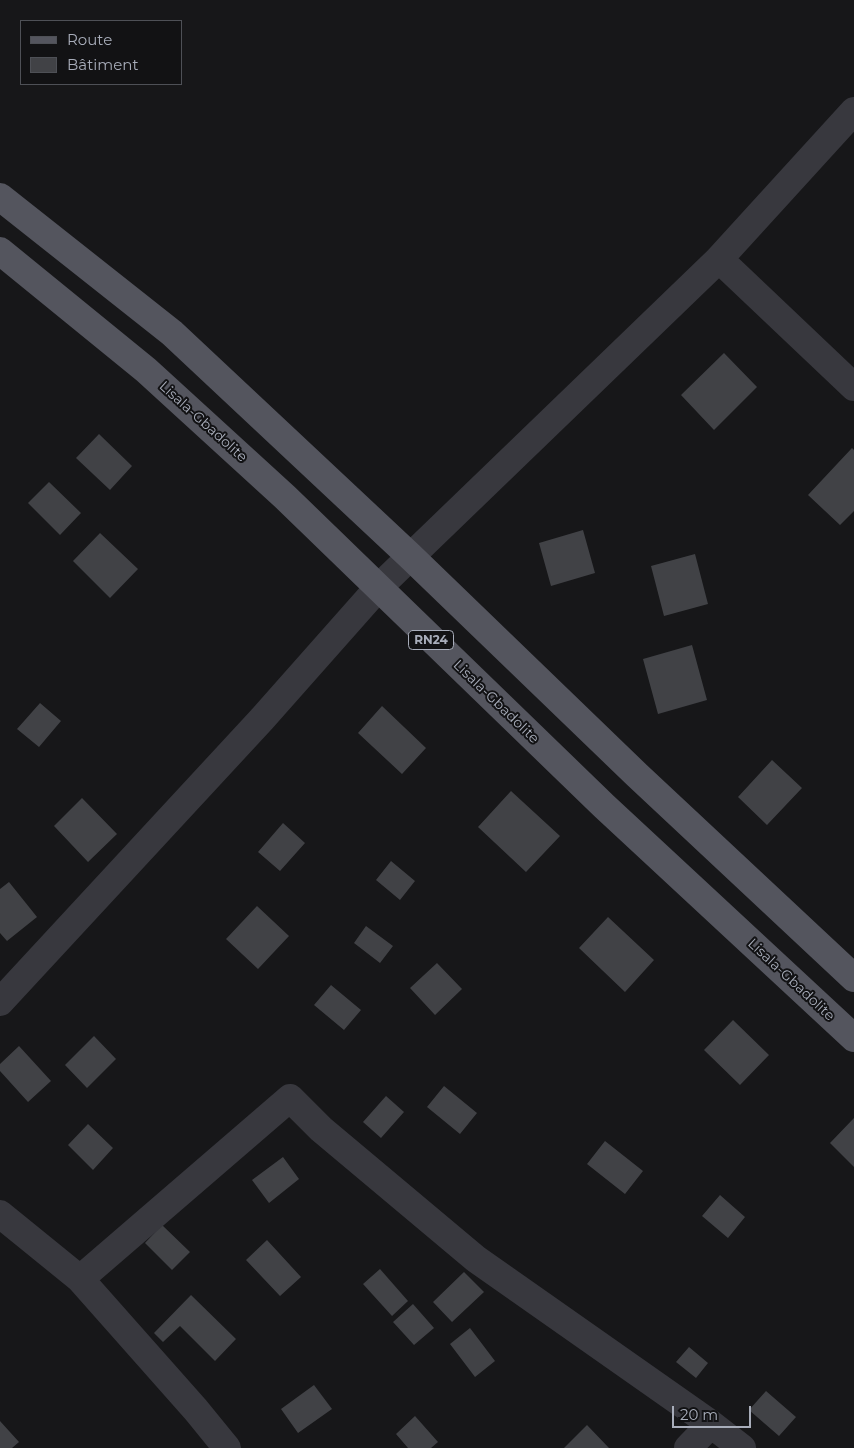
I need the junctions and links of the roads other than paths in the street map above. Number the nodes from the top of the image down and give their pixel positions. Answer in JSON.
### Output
{"nodes":[{"id":1,"x":854,"y":111,"type":"edge"},
{"id":2,"x":0,"y":197,"type":"edge"},
{"id":3,"x":0,"y":251,"type":"edge"},
{"id":4,"x":719,"y":259,"type":"junction"},
{"id":5,"x":854,"y":387,"type":"edge"},
{"id":6,"x":410,"y":556,"type":"junction"},
{"id":7,"x":378,"y":588,"type":"junction"},
{"id":8,"x":854,"y":978,"type":"edge"},
{"id":9,"x":0,"y":1002,"type":"edge"},
{"id":10,"x":854,"y":1038,"type":"edge"},
{"id":11,"x":0,"y":1214,"type":"edge"},
{"id":12,"x":80,"y":1279,"type":"junction"},
{"id":13,"x":711,"y":1424,"type":"junction"},
{"id":14,"x":227,"y":1448,"type":"edge"},
{"id":15,"x":688,"y":1448,"type":"edge"},
{"id":16,"x":742,"y":1448,"type":"edge"}],
"edges":[{"from":1,"to":4,"type":"street"},
{"from":2,"to":6,"type":"main road"},
{"from":3,"to":7,"type":"main road","name":"Lisala-Gbadolite","number":"RN24"},
{"from":4,"to":5,"type":"street"},
{"from":4,"to":6,"type":"street"},
{"from":6,"to":7,"type":"street"},
{"from":6,"to":8,"type":"main road"},
{"from":7,"to":9,"type":"street"},
{"from":7,"to":10,"type":"main road","name":"Lisala-Gbadolite","number":"RN24"},
{"from":11,"to":12,"type":"street"},
{"from":12,"to":13,"type":"street"},
{"from":12,"to":14,"type":"street"},
{"from":13,"to":15,"type":"street"},
{"from":13,"to":16,"type":"street"}]}
